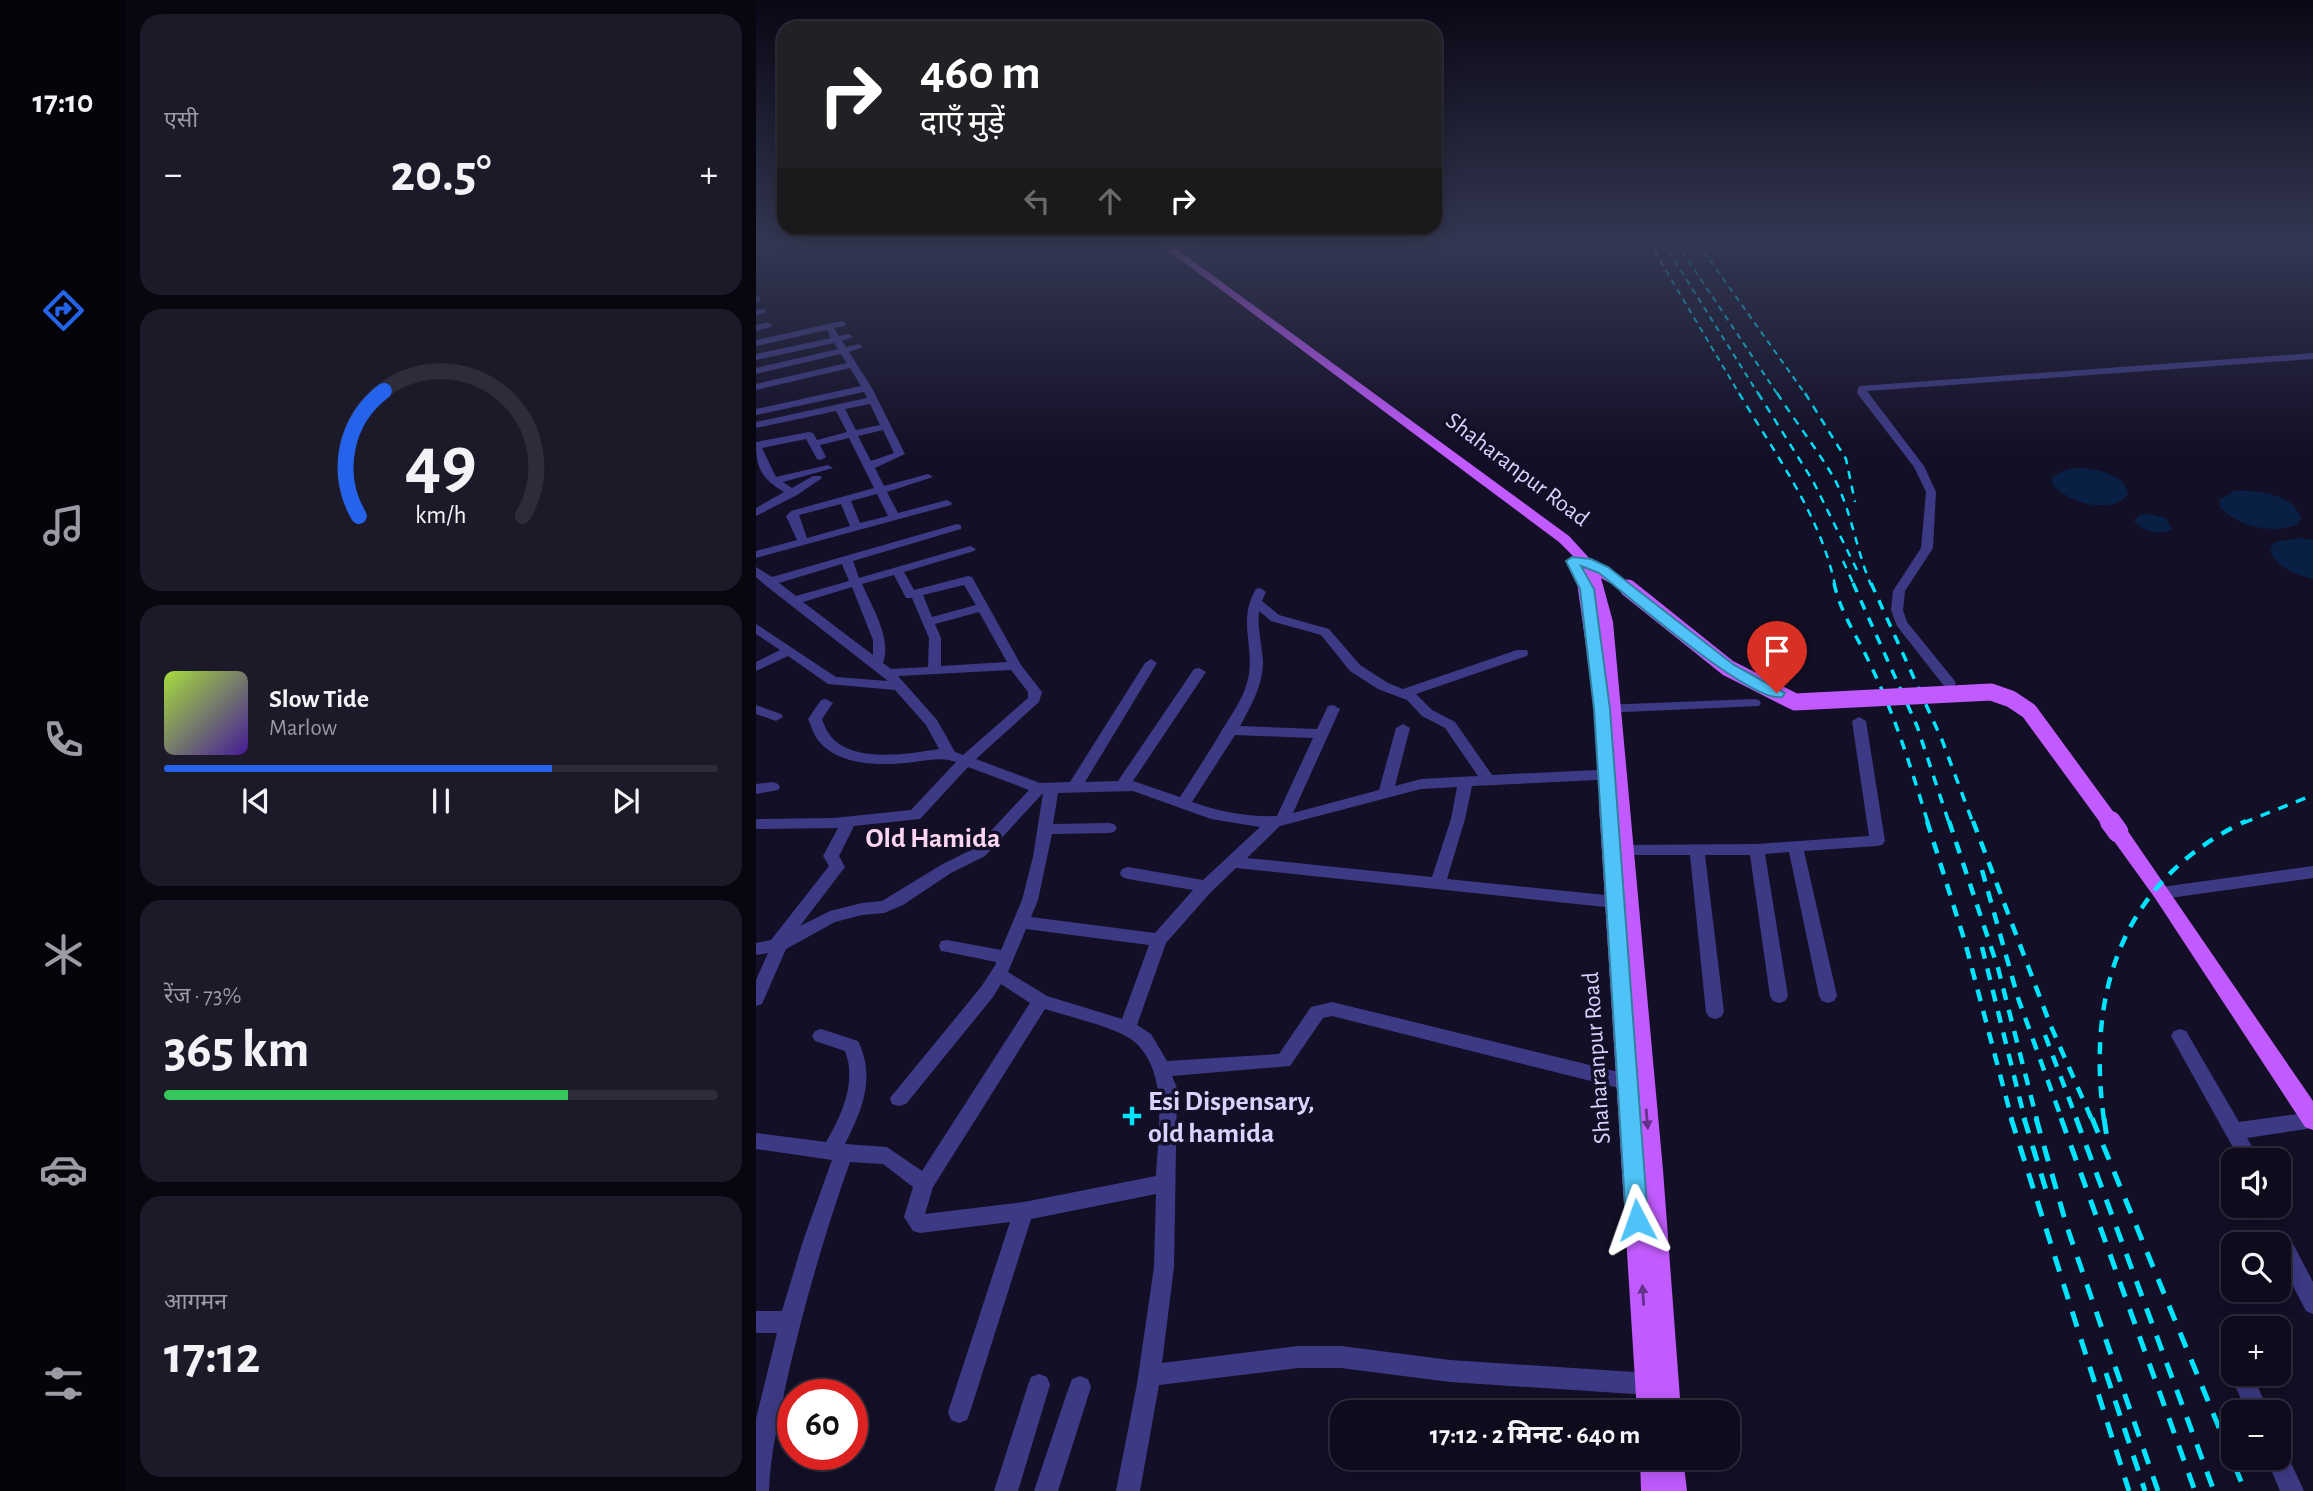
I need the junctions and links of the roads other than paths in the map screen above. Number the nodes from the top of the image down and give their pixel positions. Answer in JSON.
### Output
{"nodes":[{"id":1,"x":1251,"y":312,"type":"edge"},
{"id":2,"x":842,"y":324,"type":"dead end"},
{"id":3,"x":768,"y":325,"type":"dead end"},
{"id":4,"x":829,"y":327,"type":"junction"},
{"id":5,"x":756,"y":328,"type":"edge"},
{"id":6,"x":849,"y":337,"type":"dead end"},
{"id":7,"x":837,"y":340,"type":"junction"},
{"id":8,"x":756,"y":343,"type":"edge"},
{"id":9,"x":859,"y":347,"type":"dead end"},
{"id":10,"x":842,"y":351,"type":"junction"},
{"id":11,"x":2313,"y":356,"type":"edge"},
{"id":12,"x":756,"y":358,"type":"edge"},
{"id":13,"x":851,"y":365,"type":"junction"},
{"id":14,"x":756,"y":371,"type":"edge"},
{"id":15,"x":756,"y":387,"type":"edge"},
{"id":16,"x":867,"y":388,"type":"junction"},
{"id":17,"x":873,"y":400,"type":"junction"},
{"id":18,"x":839,"y":407,"type":"junction"},
{"id":19,"x":756,"y":412,"type":"edge"},
{"id":20,"x":756,"y":425,"type":"edge"},
{"id":21,"x":887,"y":426,"type":"junction"},
{"id":22,"x":852,"y":433,"type":"junction"},
{"id":23,"x":815,"y":443,"type":"junction"},
{"id":24,"x":756,"y":446,"type":"edge"},
{"id":25,"x":821,"y":457,"type":"dead end"},
{"id":26,"x":869,"y":466,"type":"junction"},
{"id":27,"x":828,"y":468,"type":"dead end"},
{"id":28,"x":928,"y":477,"type":"dead end"},
{"id":29,"x":817,"y":478,"type":"dead end"},
{"id":30,"x":773,"y":481,"type":"junction"},
{"id":31,"x":881,"y":490,"type":"junction"},
{"id":32,"x":793,"y":493,"type":"junction"},
{"id":33,"x":845,"y":500,"type":"junction"},
{"id":34,"x":947,"y":503,"type":"dead end"},
{"id":35,"x":756,"y":513,"type":"edge"},
{"id":36,"x":894,"y":517,"type":"junction"},
{"id":37,"x":957,"y":527,"type":"dead end"},
{"id":38,"x":856,"y":528,"type":"junction"},
{"id":39,"x":803,"y":542,"type":"junction"},
{"id":40,"x":970,"y":549,"type":"dead end"},
{"id":41,"x":756,"y":555,"type":"edge"},
{"id":42,"x":846,"y":559,"type":"junction"},
{"id":43,"x":1579,"y":561,"type":"junction"},
{"id":44,"x":898,"y":571,"type":"junction"},
{"id":45,"x":761,"y":578,"type":"edge"},
{"id":46,"x":857,"y":583,"type":"junction"},
{"id":47,"x":916,"y":594,"type":"junction"},
{"id":48,"x":792,"y":601,"type":"junction"},
{"id":49,"x":982,"y":607,"type":"junction"},
{"id":50,"x":930,"y":622,"type":"junction"},
{"id":51,"x":756,"y":628,"type":"edge"},
{"id":52,"x":789,"y":651,"type":"junction"},
{"id":53,"x":1522,"y":653,"type":"dead end"},
{"id":54,"x":876,"y":663,"type":"junction"},
{"id":55,"x":1152,"y":663,"type":"dead end"},
{"id":56,"x":1015,"y":666,"type":"junction"},
{"id":57,"x":756,"y":667,"type":"edge"},
{"id":58,"x":934,"y":668,"type":"junction"},
{"id":59,"x":1199,"y":672,"type":"dead end"},
{"id":60,"x":888,"y":673,"type":"junction"},
{"id":61,"x":1949,"y":683,"type":"dead end"},
{"id":62,"x":901,"y":686,"type":"junction"},
{"id":63,"x":1404,"y":693,"type":"junction"},
{"id":64,"x":826,"y":703,"type":"dead end"},
{"id":65,"x":1754,"y":703,"type":"dead end"},
{"id":66,"x":756,"y":709,"type":"edge"},
{"id":67,"x":1333,"y":709,"type":"dead end"},
{"id":68,"x":1607,"y":709,"type":"junction"},
{"id":69,"x":776,"y":717,"type":"dead end"},
{"id":70,"x":1859,"y":721,"type":"dead end"},
{"id":71,"x":1403,"y":728,"type":"dead end"},
{"id":72,"x":1229,"y":730,"type":"junction"},
{"id":73,"x":1323,"y":734,"type":"junction"},
{"id":74,"x":947,"y":752,"type":"junction"},
{"id":75,"x":965,"y":761,"type":"junction"},
{"id":76,"x":1612,"y":774,"type":"junction"},
{"id":77,"x":1487,"y":779,"type":"junction"},
{"id":78,"x":1466,"y":781,"type":"junction"},
{"id":79,"x":1123,"y":785,"type":"junction"},
{"id":80,"x":1075,"y":786,"type":"junction"},
{"id":81,"x":774,"y":787,"type":"dead end"},
{"id":82,"x":1045,"y":788,"type":"junction"},
{"id":83,"x":756,"y":789,"type":"edge"},
{"id":84,"x":1386,"y":791,"type":"junction"},
{"id":85,"x":1184,"y":803,"type":"junction"},
{"id":86,"x":1278,"y":821,"type":"junction"},
{"id":87,"x":848,"y":822,"type":"junction"},
{"id":88,"x":756,"y":824,"type":"edge"},
{"id":89,"x":1109,"y":828,"type":"dead end"},
{"id":90,"x":1045,"y":829,"type":"junction"},
{"id":91,"x":1795,"y":847,"type":"junction"},
{"id":92,"x":1697,"y":849,"type":"junction"},
{"id":93,"x":1757,"y":849,"type":"junction"},
{"id":94,"x":1624,"y":850,"type":"junction"},
{"id":95,"x":1232,"y":862,"type":"junction"},
{"id":96,"x":2313,"y":872,"type":"edge"},
{"id":97,"x":1128,"y":873,"type":"dead end"},
{"id":98,"x":1438,"y":884,"type":"junction"},
{"id":99,"x":1207,"y":887,"type":"junction"},
{"id":100,"x":2162,"y":892,"type":"junction"},
{"id":101,"x":1615,"y":902,"type":"junction"},
{"id":102,"x":1023,"y":922,"type":"junction"},
{"id":103,"x":1159,"y":940,"type":"junction"},
{"id":104,"x":778,"y":946,"type":"junction"},
{"id":105,"x":947,"y":946,"type":"dead end"},
{"id":106,"x":756,"y":949,"type":"edge"},
{"id":107,"x":1005,"y":957,"type":"junction"},
{"id":108,"x":998,"y":974,"type":"junction"},
{"id":109,"x":1779,"y":996,"type":"dead end"},
{"id":110,"x":1828,"y":996,"type":"dead end"},
{"id":111,"x":756,"y":999,"type":"edge"},
{"id":112,"x":1041,"y":1001,"type":"junction"},
{"id":113,"x":1715,"y":1012,"type":"dead end"},
{"id":114,"x":1127,"y":1028,"type":"junction"},
{"id":115,"x":821,"y":1036,"type":"dead end"},
{"id":116,"x":2180,"y":1036,"type":"dead end"},
{"id":117,"x":1162,"y":1069,"type":"junction"},
{"id":118,"x":1636,"y":1084,"type":"junction"},
{"id":119,"x":899,"y":1098,"type":"dead end"},
{"id":120,"x":2313,"y":1120,"type":"edge"},
{"id":121,"x":2235,"y":1131,"type":"junction"},
{"id":122,"x":756,"y":1141,"type":"edge"},
{"id":123,"x":2244,"y":1148,"type":"edge"},
{"id":124,"x":837,"y":1152,"type":"junction"},
{"id":125,"x":1165,"y":1183,"type":"junction"},
{"id":126,"x":924,"y":1184,"type":"junction"},
{"id":127,"x":1024,"y":1211,"type":"junction"},
{"id":128,"x":2291,"y":1261,"type":"edge"},
{"id":129,"x":2313,"y":1304,"type":"edge"},
{"id":130,"x":756,"y":1322,"type":"edge"},
{"id":131,"x":791,"y":1322,"type":"junction"},
{"id":132,"x":1150,"y":1375,"type":"junction"},
{"id":133,"x":1649,"y":1384,"type":"junction"},
{"id":134,"x":1039,"y":1385,"type":"dead end"},
{"id":135,"x":1080,"y":1387,"type":"dead end"},
{"id":136,"x":1650,"y":1400,"type":"edge"},
{"id":137,"x":1666,"y":1400,"type":"edge"},
{"id":138,"x":959,"y":1412,"type":"dead end"},
{"id":139,"x":1655,"y":1470,"type":"edge"},
{"id":140,"x":1671,"y":1470,"type":"edge"},
{"id":141,"x":2282,"y":1470,"type":"edge"},
{"id":142,"x":757,"y":1491,"type":"edge"},
{"id":143,"x":1006,"y":1491,"type":"edge"},
{"id":144,"x":1046,"y":1491,"type":"edge"},
{"id":145,"x":1128,"y":1491,"type":"edge"},
{"id":146,"x":1656,"y":1491,"type":"edge"},
{"id":147,"x":1672,"y":1491,"type":"edge"},
{"id":148,"x":2292,"y":1491,"type":"edge"}],
"edges":[{"from":1,"to":43,"type":"main road","name":"Shaharanpur Road"},
{"from":2,"to":4,"type":"street"},
{"from":3,"to":5,"type":"street"},
{"from":4,"to":7,"type":"street"},
{"from":4,"to":8,"type":"street"},
{"from":6,"to":7,"type":"street"},
{"from":7,"to":10,"type":"street"},
{"from":7,"to":12,"type":"street"},
{"from":9,"to":10,"type":"street"},
{"from":10,"to":13,"type":"street"},
{"from":10,"to":14,"type":"street"},
{"from":11,"to":61,"type":"street"},
{"from":13,"to":15,"type":"street"},
{"from":13,"to":16,"type":"street"},
{"from":16,"to":17,"type":"street"},
{"from":16,"to":19,"type":"street"},
{"from":17,"to":18,"type":"street"},
{"from":17,"to":21,"type":"street"},
{"from":18,"to":20,"type":"street"},
{"from":18,"to":22,"type":"street"},
{"from":21,"to":22,"type":"street"},
{"from":21,"to":26,"type":"street"},
{"from":22,"to":23,"type":"street"},
{"from":22,"to":26,"type":"street"},
{"from":23,"to":24,"type":"street"},
{"from":23,"to":25,"type":"street"},
{"from":24,"to":30,"type":"street"},
{"from":26,"to":31,"type":"street"},
{"from":27,"to":30,"type":"street"},
{"from":28,"to":31,"type":"street"},
{"from":29,"to":32,"type":"street"},
{"from":30,"to":32,"type":"street"},
{"from":31,"to":33,"type":"street"},
{"from":31,"to":36,"type":"street"},
{"from":32,"to":35,"type":"street"},
{"from":33,"to":38,"type":"street"},
{"from":33,"to":39,"type":"street"},
{"from":34,"to":36,"type":"street"},
{"from":36,"to":38,"type":"street"},
{"from":37,"to":42,"type":"street"},
{"from":38,"to":39,"type":"street"},
{"from":39,"to":41,"type":"street"},
{"from":40,"to":44,"type":"street"},
{"from":42,"to":45,"type":"street"},
{"from":42,"to":46,"type":"street"},
{"from":43,"to":68,"type":"main road","name":"Shaharanpur Road"},
{"from":43,"to":100,"type":"main road","bridge":true},
{"from":44,"to":46,"type":"street"},
{"from":44,"to":47,"type":"street"},
{"from":45,"to":48,"type":"street"},
{"from":46,"to":48,"type":"street"},
{"from":46,"to":54,"type":"street"},
{"from":47,"to":49,"type":"street"},
{"from":47,"to":50,"type":"street"},
{"from":48,"to":54,"type":"street"},
{"from":49,"to":50,"type":"street"},
{"from":49,"to":56,"type":"street"},
{"from":50,"to":58,"type":"street"},
{"from":51,"to":52,"type":"street"},
{"from":52,"to":57,"type":"street"},
{"from":52,"to":62,"type":"street"},
{"from":53,"to":63,"type":"street"},
{"from":54,"to":60,"type":"street"},
{"from":55,"to":80,"type":"street"},
{"from":56,"to":58,"type":"street"},
{"from":56,"to":75,"type":"street"},
{"from":58,"to":60,"type":"street"},
{"from":59,"to":79,"type":"street"},
{"from":60,"to":62,"type":"street"},
{"from":62,"to":74,"type":"street"},
{"from":63,"to":72,"type":"street"},
{"from":63,"to":77,"type":"street"},
{"from":64,"to":74,"type":"street"},
{"from":65,"to":68,"type":"street"},
{"from":66,"to":69,"type":"street"},
{"from":67,"to":73,"type":"street"},
{"from":68,"to":76,"type":"main road","name":"Shaharanpur Road"},
{"from":70,"to":91,"type":"street"},
{"from":71,"to":84,"type":"street"},
{"from":72,"to":73,"type":"street"},
{"from":72,"to":85,"type":"street"},
{"from":73,"to":86,"type":"street"},
{"from":74,"to":75,"type":"street"},
{"from":75,"to":82,"type":"street"},
{"from":75,"to":87,"type":"street"},
{"from":76,"to":77,"type":"street"},
{"from":76,"to":94,"type":"main road","name":"Shaharanpur Road"},
{"from":76,"to":101,"type":"main road","name":"Shaharanpur Road"},
{"from":77,"to":78,"type":"street"},
{"from":78,"to":84,"type":"street"},
{"from":78,"to":98,"type":"street"},
{"from":79,"to":80,"type":"street"},
{"from":79,"to":85,"type":"street"},
{"from":80,"to":82,"type":"street"},
{"from":81,"to":83,"type":"street"},
{"from":82,"to":90,"type":"street"},
{"from":82,"to":104,"type":"street"},
{"from":84,"to":86,"type":"street"},
{"from":85,"to":86,"type":"street"},
{"from":86,"to":95,"type":"street"},
{"from":87,"to":88,"type":"street"},
{"from":87,"to":104,"type":"street"},
{"from":89,"to":90,"type":"street"},
{"from":90,"to":102,"type":"street"},
{"from":91,"to":93,"type":"street"},
{"from":91,"to":110,"type":"street"},
{"from":92,"to":93,"type":"street"},
{"from":92,"to":94,"type":"street"},
{"from":92,"to":113,"type":"street"},
{"from":93,"to":109,"type":"street"},
{"from":94,"to":118,"type":"main road","name":"Shaharanpur Road"},
{"from":95,"to":98,"type":"street"},
{"from":95,"to":99,"type":"street"},
{"from":96,"to":100,"type":"street"},
{"from":97,"to":99,"type":"street"},
{"from":98,"to":101,"type":"street"},
{"from":99,"to":103,"type":"street"},
{"from":100,"to":120,"type":"main road"},
{"from":101,"to":118,"type":"main road","name":"Shaharanpur Road"},
{"from":102,"to":103,"type":"street"},
{"from":102,"to":107,"type":"street"},
{"from":103,"to":114,"type":"street"},
{"from":104,"to":106,"type":"street"},
{"from":104,"to":111,"type":"street"},
{"from":105,"to":107,"type":"street"},
{"from":107,"to":108,"type":"street"},
{"from":108,"to":112,"type":"street"},
{"from":108,"to":119,"type":"street"},
{"from":112,"to":114,"type":"street"},
{"from":112,"to":126,"type":"street"},
{"from":114,"to":117,"type":"street"},
{"from":115,"to":124,"type":"street"},
{"from":116,"to":121,"type":"street"},
{"from":117,"to":118,"type":"street"},
{"from":117,"to":125,"type":"street"},
{"from":133,"to":118,"type":"main road","name":"Shaharanpur Road","one_way":true},
{"from":118,"to":137,"type":"main road","name":"Shaharanpur Road","one_way":true},
{"from":120,"to":121,"type":"street"},
{"from":121,"to":123,"type":"street"},
{"from":122,"to":124,"type":"street"},
{"from":124,"to":126,"type":"street"},
{"from":124,"to":131,"type":"street"},
{"from":125,"to":127,"type":"street"},
{"from":125,"to":132,"type":"street"},
{"from":126,"to":127,"type":"street"},
{"from":127,"to":138,"type":"street"},
{"from":128,"to":129,"type":"street"},
{"from":130,"to":131,"type":"street"},
{"from":131,"to":142,"type":"street"},
{"from":132,"to":133,"type":"street"},
{"from":132,"to":145,"type":"street"},
{"from":133,"to":136,"type":"main road","name":"Shaharanpur Road"},
{"from":134,"to":143,"type":"street"},
{"from":135,"to":144,"type":"street"},
{"from":139,"to":146,"type":"main road"},
{"from":140,"to":147,"type":"main road"},
{"from":141,"to":148,"type":"street"}]}
